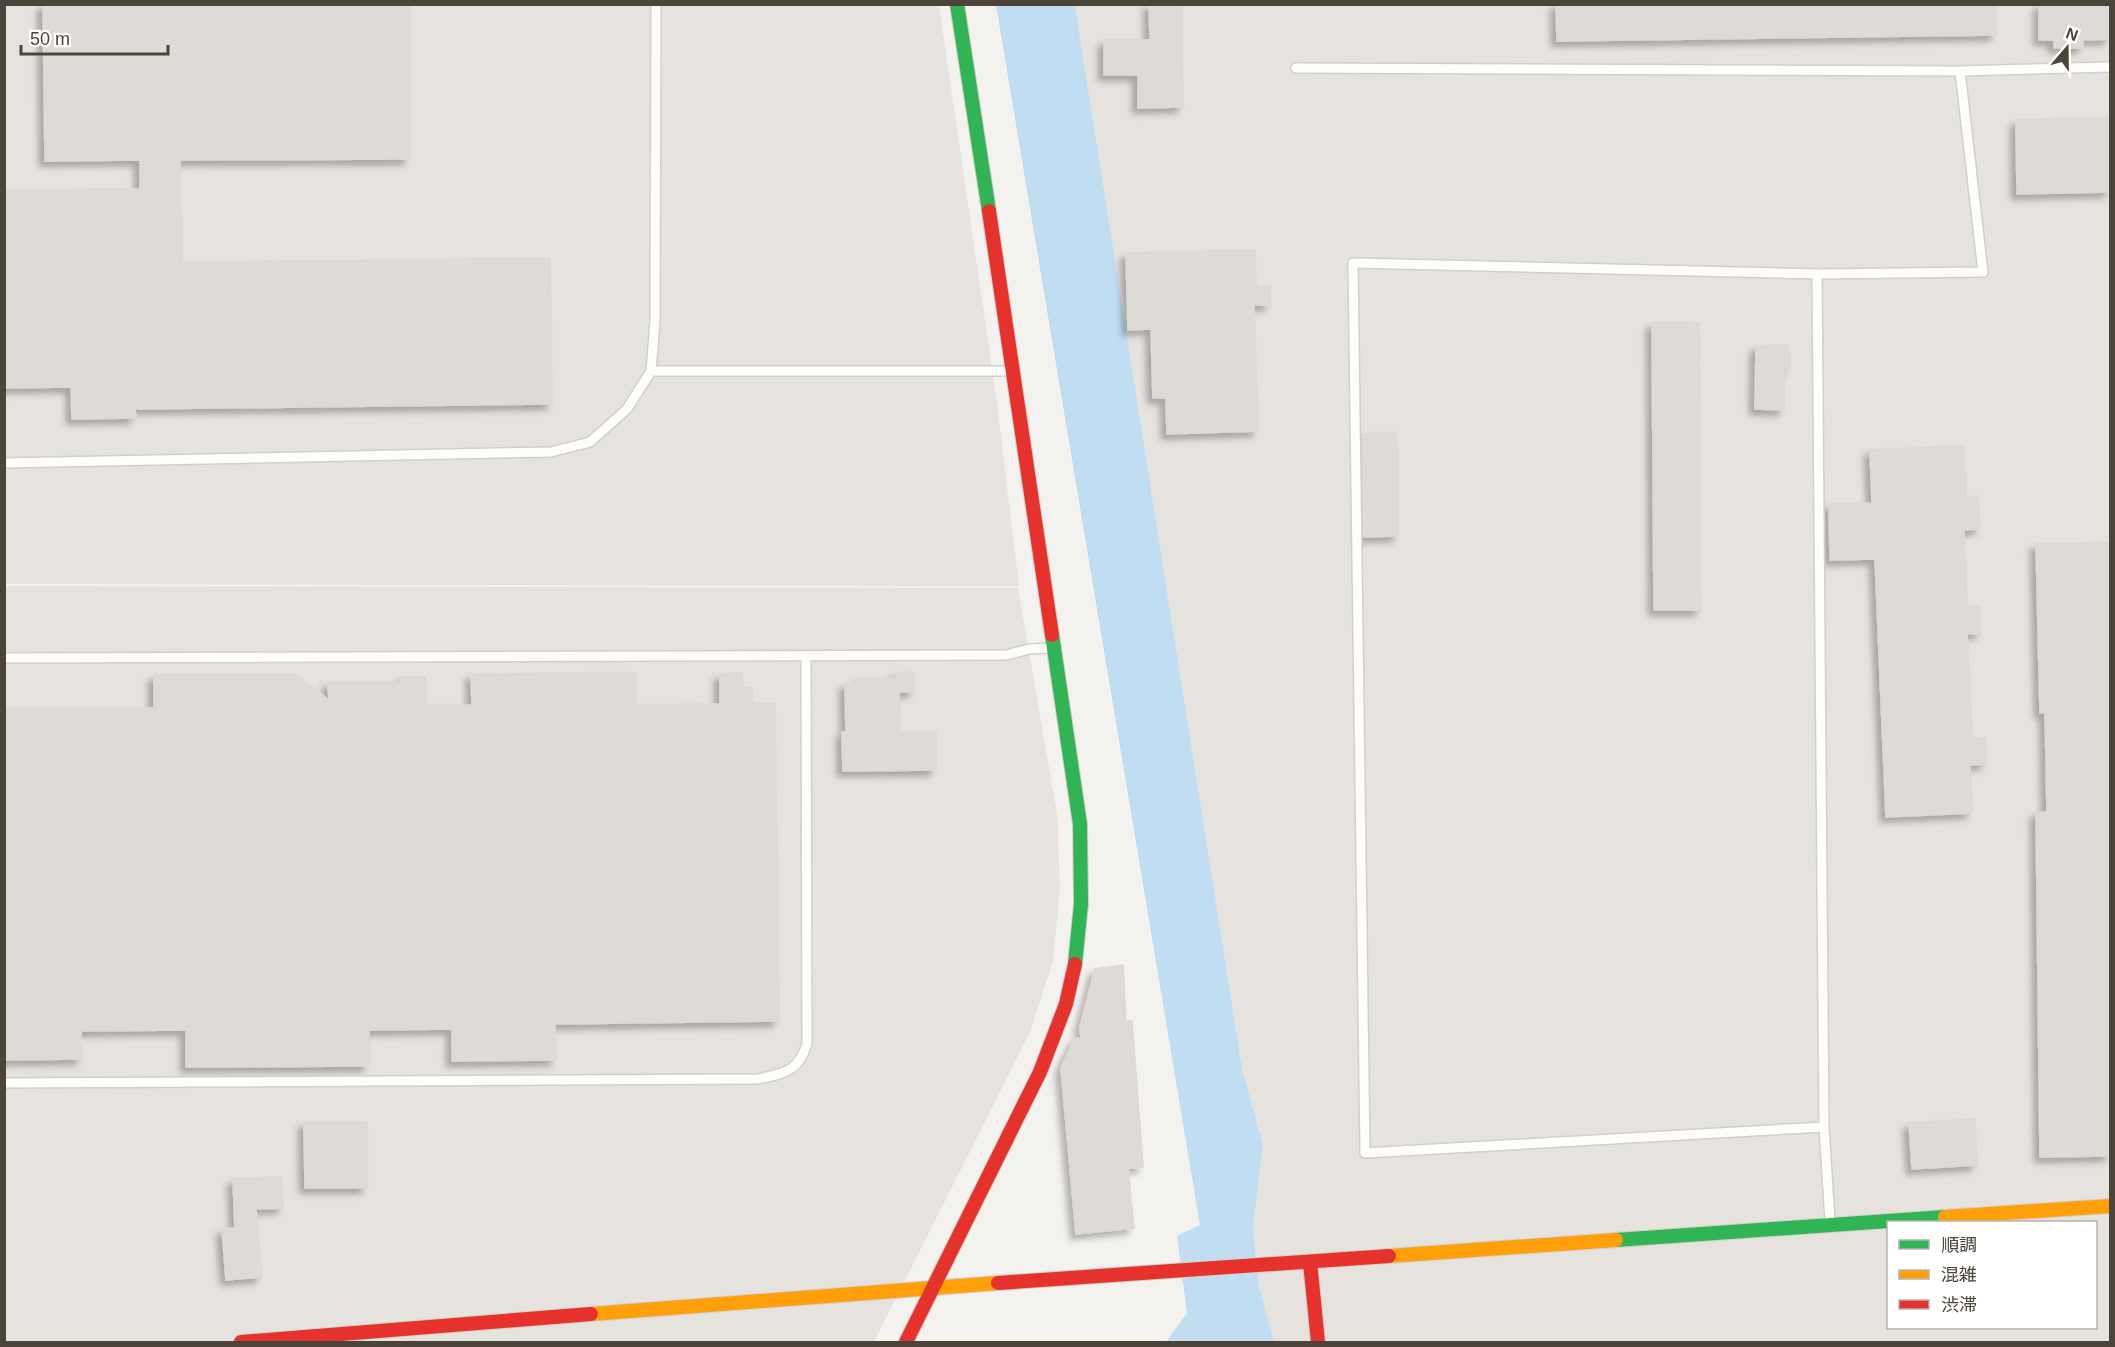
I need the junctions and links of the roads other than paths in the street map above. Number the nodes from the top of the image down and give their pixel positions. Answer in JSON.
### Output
{"nodes":[{"id":1,"x":656,"y":4,"type":"edge"},
{"id":2,"x":957,"y":4,"type":"edge"},
{"id":3,"x":2110,"y":67,"type":"edge"},
{"id":4,"x":1296,"y":68,"type":"dead end"},
{"id":5,"x":1960,"y":71,"type":"junction"},
{"id":6,"x":1817,"y":274,"type":"junction"},
{"id":7,"x":651,"y":371,"type":"junction"},
{"id":8,"x":1014,"y":371,"type":"junction"},
{"id":9,"x":4,"y":464,"type":"edge"},
{"id":10,"x":1054,"y":647,"type":"junction"},
{"id":11,"x":806,"y":656,"type":"junction"},
{"id":12,"x":4,"y":658,"type":"edge"},
{"id":13,"x":4,"y":1083,"type":"edge"},
{"id":14,"x":1824,"y":1127,"type":"junction"},
{"id":15,"x":2110,"y":1206,"type":"edge"},
{"id":16,"x":1900,"y":1221,"type":"edge"},
{"id":17,"x":1887,"y":1222,"type":"edge"},
{"id":18,"x":1830,"y":1226,"type":"junction"},
{"id":19,"x":1310,"y":1262,"type":"junction"},
{"id":20,"x":934,"y":1287,"type":"junction"},
{"id":21,"x":241,"y":1342,"type":"edge"},
{"id":22,"x":906,"y":1342,"type":"edge"},
{"id":23,"x":1318,"y":1342,"type":"edge"}],
"edges":[{"from":1,"to":7,"type":"lane"},
{"from":2,"to":8,"type":"street"},
{"from":3,"to":5,"type":"lane"},
{"from":4,"to":5,"type":"lane"},
{"from":5,"to":6,"type":"lane"},
{"from":6,"to":14,"type":"lane"},
{"from":6,"to":14,"type":"lane"},
{"from":7,"to":8,"type":"lane"},
{"from":7,"to":9,"type":"lane"},
{"from":8,"to":10,"type":"street"},
{"from":10,"to":11,"type":"lane"},
{"from":10,"to":20,"type":"street"},
{"from":11,"to":12,"type":"lane"},
{"from":11,"to":13,"type":"lane"},
{"from":14,"to":18,"type":"lane"},
{"from":15,"to":16,"type":"street"},
{"from":17,"to":18,"type":"street"},
{"from":18,"to":19,"type":"street"},
{"from":19,"to":20,"type":"street"},
{"from":19,"to":23,"type":"street"},
{"from":20,"to":21,"type":"street"},
{"from":20,"to":22,"type":"street"}]}
